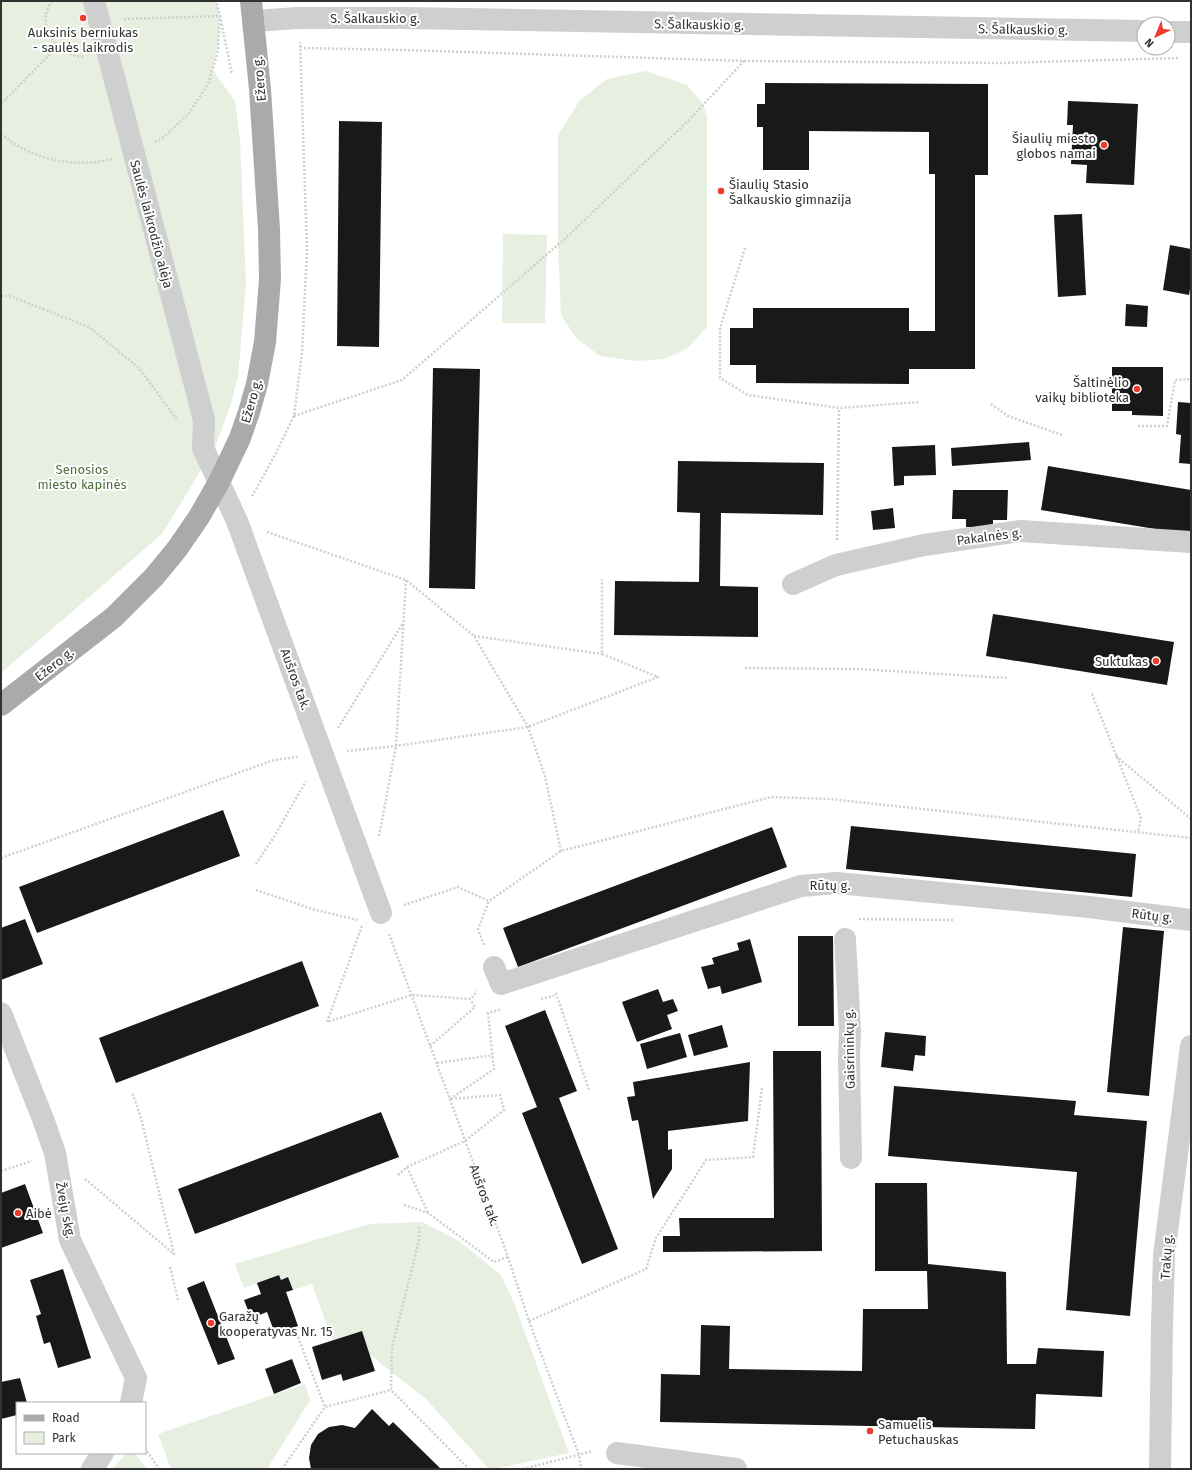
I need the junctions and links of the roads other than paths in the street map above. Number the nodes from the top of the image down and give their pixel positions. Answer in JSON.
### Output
{"nodes":[{"id":1,"x":94,"y":1,"type":"edge"},
{"id":2,"x":252,"y":11,"type":"edge"},
{"id":3,"x":1136,"y":32,"type":"edge"},
{"id":4,"x":1176,"y":32,"type":"edge"},
{"id":5,"x":1191,"y":32,"type":"edge"},
{"id":6,"x":203,"y":448,"type":"joint"},
{"id":7,"x":219,"y":482,"type":"junction"},
{"id":8,"x":1191,"y":542,"type":"edge"},
{"id":9,"x":793,"y":584,"type":"dead end"},
{"id":10,"x":1,"y":705,"type":"edge"},
{"id":11,"x":381,"y":913,"type":"road end"},
{"id":12,"x":1191,"y":920,"type":"edge"},
{"id":13,"x":845,"y":940,"type":"dead end"},
{"id":14,"x":494,"y":967,"type":"road end"},
{"id":15,"x":1,"y":1013,"type":"edge"},
{"id":16,"x":1191,"y":1046,"type":"edge"},
{"id":17,"x":851,"y":1158,"type":"dead end"},
{"id":18,"x":130,"y":1402,"type":"edge"},
{"id":19,"x":617,"y":1452,"type":"road end"},
{"id":20,"x":103,"y":1454,"type":"edge"},
{"id":21,"x":92,"y":1469,"type":"edge"},
{"id":22,"x":736,"y":1469,"type":"edge"},
{"id":23,"x":1160,"y":1469,"type":"edge"}],
"edges":[{"from":1,"to":6,"type":"street","name":"Saulės laikrodžio alėja"},
{"from":2,"to":3,"type":"street","name":"S. Šalkauskio g."},
{"from":2,"to":7,"type":"main road","name":"Ežero g."},
{"from":4,"to":5,"type":"street"},
{"from":6,"to":7,"type":"street","name":"Aušros tak."},
{"from":7,"to":10,"type":"main road","name":"Ežero g."},
{"from":7,"to":11,"type":"street","name":"Aušros tak."},
{"from":8,"to":9,"type":"street","name":"Pakalnės g."},
{"from":12,"to":14,"type":"street","name":"Rūtų g."},
{"from":13,"to":17,"type":"street","name":"Gaisrininkų g."},
{"from":15,"to":18,"type":"street","name":"Žvejų skg."},
{"from":16,"to":23,"type":"street","name":"Trakų g."},
{"from":19,"to":22,"type":"street"},
{"from":20,"to":21,"type":"street"}]}
